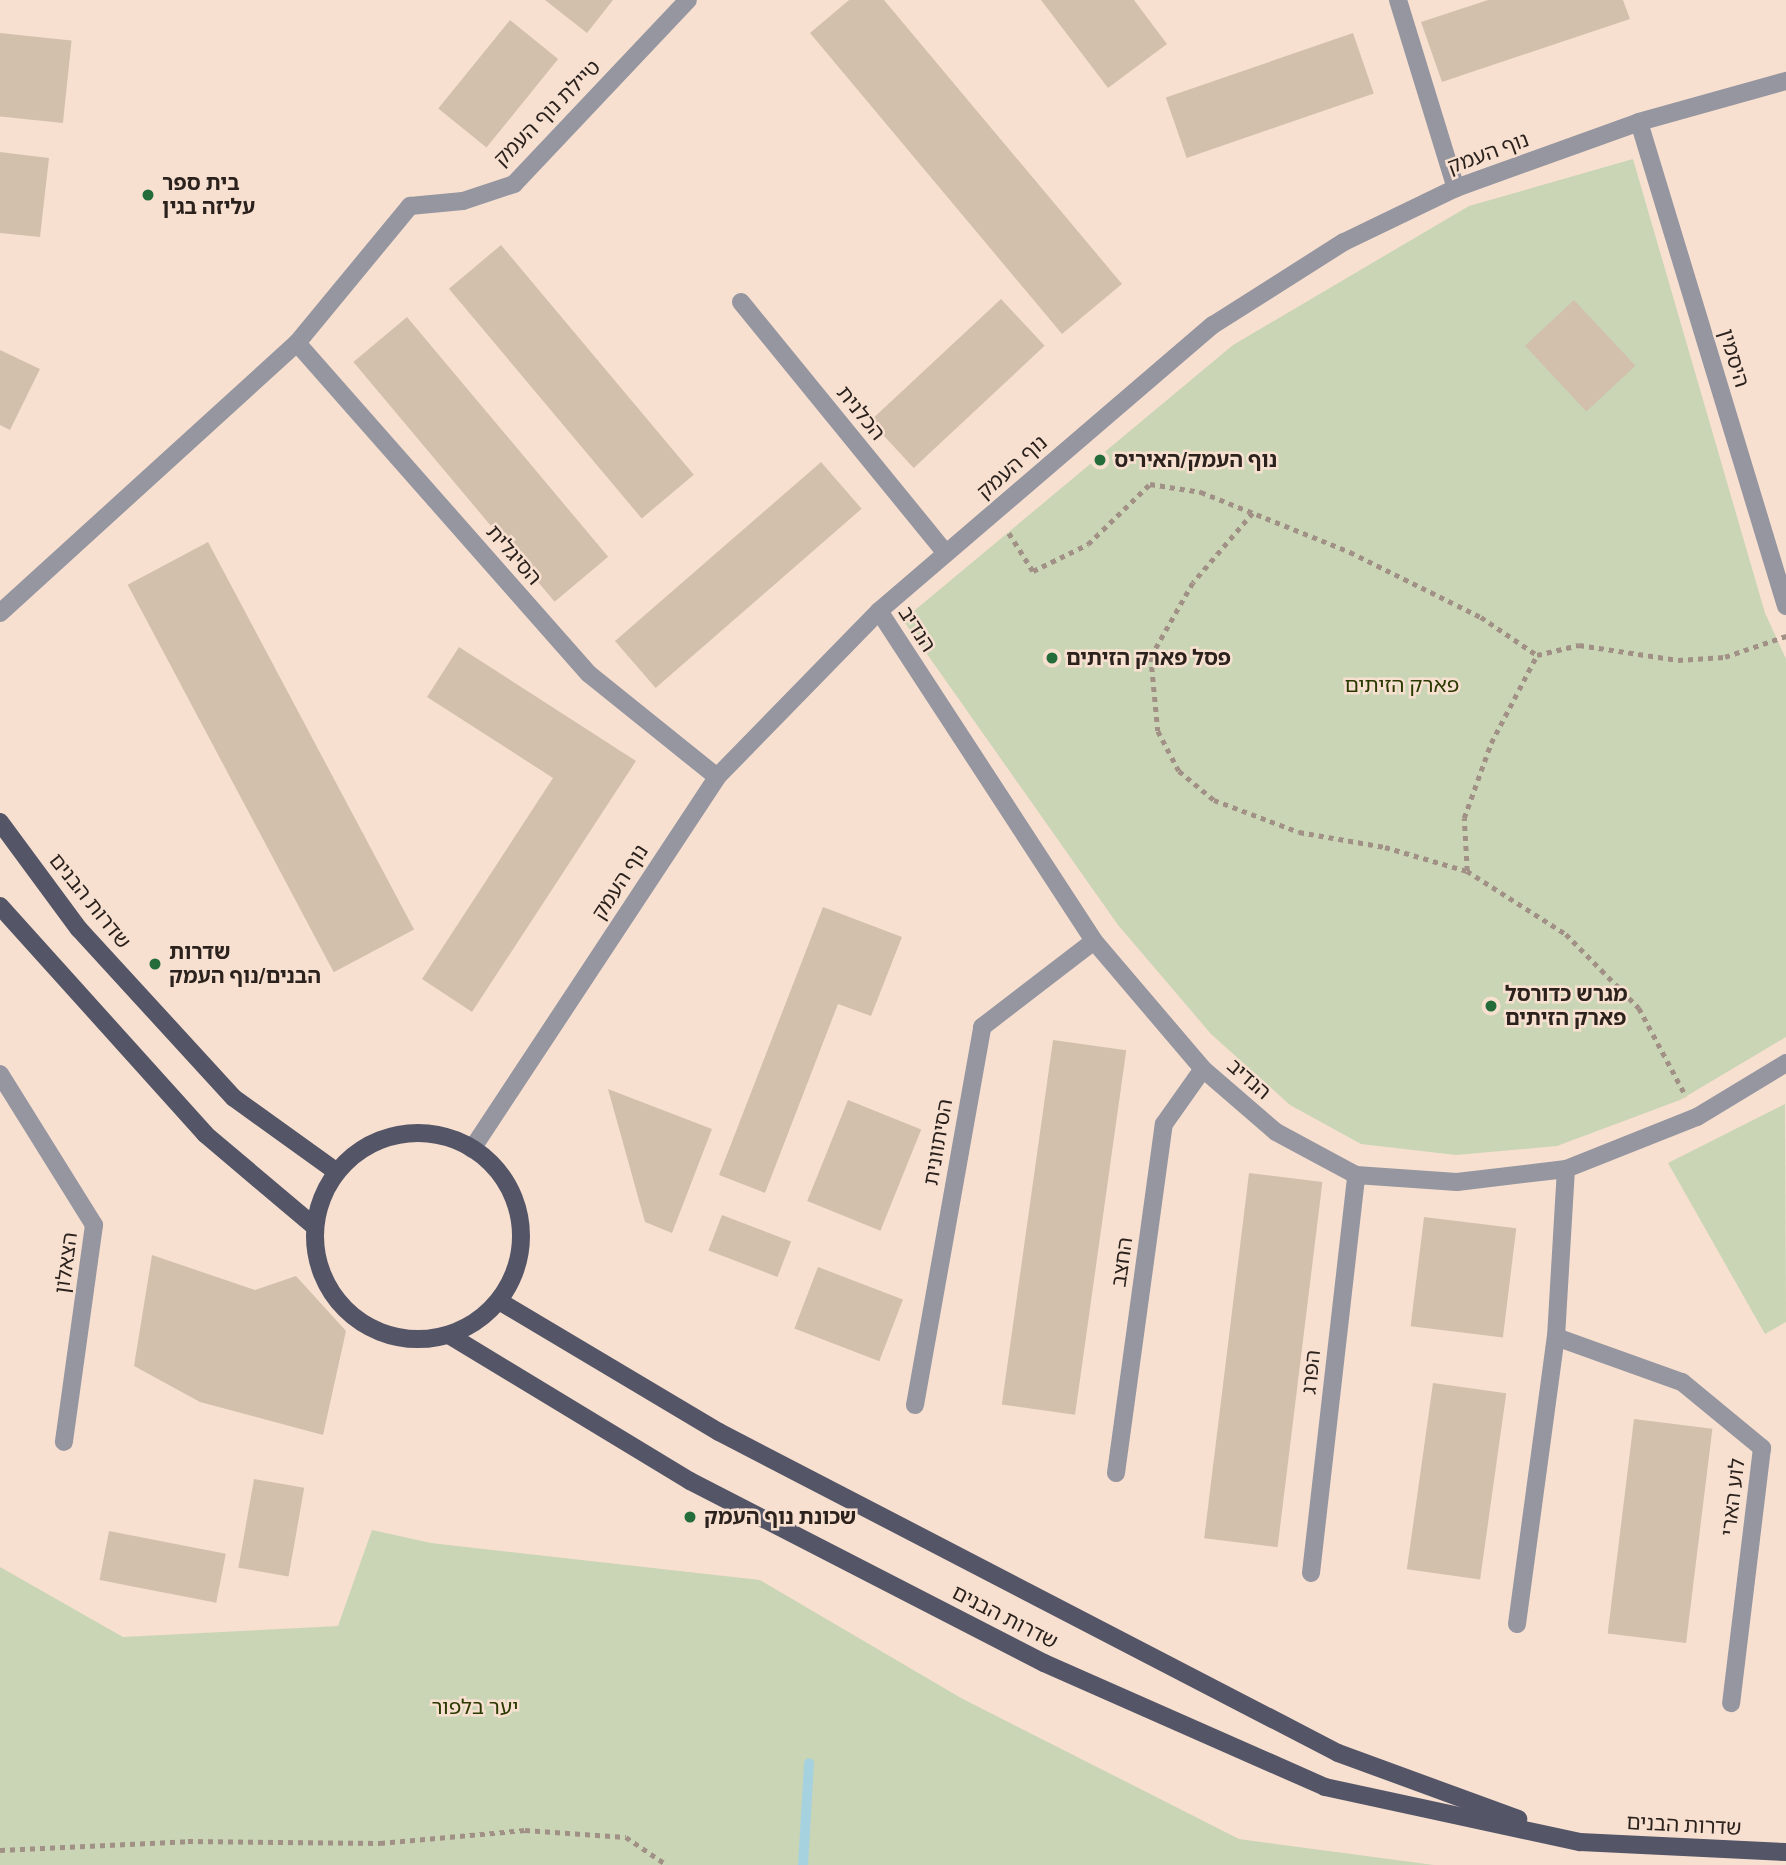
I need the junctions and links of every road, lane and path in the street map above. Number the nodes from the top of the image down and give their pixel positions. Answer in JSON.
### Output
{"nodes":[{"id":1,"x":688,"y":0,"type":"edge"},
{"id":2,"x":1398,"y":0,"type":"edge"},
{"id":3,"x":1786,"y":81,"type":"edge"},
{"id":4,"x":1639,"y":122,"type":"junction"},
{"id":5,"x":1456,"y":188,"type":"junction"},
{"id":6,"x":741,"y":302,"type":"dead end"},
{"id":7,"x":297,"y":343,"type":"junction"},
{"id":8,"x":996,"y":512,"type":"junction"},
{"id":9,"x":1253,"y":513,"type":"junction"},
{"id":10,"x":946,"y":553,"type":"junction"},
{"id":11,"x":1785,"y":599,"type":"edge"},
{"id":12,"x":879,"y":611,"type":"junction"},
{"id":13,"x":0,"y":614,"type":"edge"},
{"id":14,"x":1786,"y":636,"type":"edge"},
{"id":15,"x":1537,"y":655,"type":"junction"},
{"id":16,"x":716,"y":777,"type":"junction"},
{"id":17,"x":0,"y":822,"type":"edge"},
{"id":18,"x":1467,"y":871,"type":"junction"},
{"id":19,"x":0,"y":906,"type":"edge"},
{"id":20,"x":1094,"y":941,"type":"junction"},
{"id":21,"x":1786,"y":1063,"type":"edge"},
{"id":22,"x":1203,"y":1069,"type":"junction"},
{"id":23,"x":0,"y":1074,"type":"edge"},
{"id":24,"x":1697,"y":1116,"type":"junction"},
{"id":25,"x":472,"y":1149,"type":"junction"},
{"id":26,"x":1566,"y":1169,"type":"junction"},
{"id":27,"x":337,"y":1172,"type":"junction"},
{"id":28,"x":1356,"y":1175,"type":"junction"},
{"id":29,"x":315,"y":1227,"type":"junction"},
{"id":30,"x":499,"y":1301,"type":"junction"},
{"id":31,"x":449,"y":1335,"type":"junction"},
{"id":32,"x":1556,"y":1337,"type":"junction"},
{"id":33,"x":915,"y":1405,"type":"dead end"},
{"id":34,"x":64,"y":1442,"type":"dead end"},
{"id":35,"x":1116,"y":1473,"type":"dead end"},
{"id":36,"x":1311,"y":1573,"type":"dead end"},
{"id":37,"x":1517,"y":1624,"type":"dead end"},
{"id":38,"x":1731,"y":1703,"type":"dead end"},
{"id":39,"x":1580,"y":1842,"type":"junction"},
{"id":40,"x":0,"y":1850,"type":"edge"},
{"id":41,"x":1786,"y":1852,"type":"edge"},
{"id":42,"x":667,"y":1865,"type":"edge"}],
"edges":[{"from":1,"to":7,"type":"street","name":"טיילת נוף העמק"},
{"from":2,"to":5,"type":"street"},
{"from":3,"to":4,"type":"street","name":"נוף העמק"},
{"from":4,"to":5,"type":"street","name":"נוף העמק"},
{"from":4,"to":11,"type":"street","name":"היסמין"},
{"from":5,"to":8,"type":"street","name":"נוף העמק"},
{"from":6,"to":10,"type":"street","name":"הכלנית"},
{"from":7,"to":13,"type":"street"},
{"from":7,"to":16,"type":"street","name":"הסיגלית"},
{"from":8,"to":9,"type":"path"},
{"from":8,"to":10,"type":"street","name":"נוף העמק"},
{"from":9,"to":15,"type":"path"},
{"from":9,"to":18,"type":"path"},
{"from":10,"to":12,"type":"street","name":"נוף העמק"},
{"from":12,"to":16,"type":"street","name":"נוף העמק"},
{"from":12,"to":20,"type":"street","name":"הנדיב"},
{"from":14,"to":15,"type":"path"},
{"from":15,"to":18,"type":"path"},
{"from":16,"to":25,"type":"street","name":"נוף העמק"},
{"from":17,"to":27,"type":"main road","name":"שדרות הבנים"},
{"from":18,"to":24,"type":"path"},
{"from":19,"to":29,"type":"main road"},
{"from":20,"to":22,"type":"street","name":"הנדיב"},
{"from":20,"to":33,"type":"street","name":"הסיתוונית"},
{"from":21,"to":24,"type":"street","name":"הנדיב"},
{"from":22,"to":28,"type":"street","name":"הנדיב"},
{"from":22,"to":35,"type":"street","name":"החצב"},
{"from":23,"to":34,"type":"street","name":"הצאלון"},
{"from":24,"to":26,"type":"street","name":"הנדיב"},
{"from":25,"to":27,"type":"main road"},
{"from":25,"to":30,"type":"main road"},
{"from":26,"to":28,"type":"street","name":"הנדיב"},
{"from":26,"to":32,"type":"street"},
{"from":27,"to":29,"type":"main road"},
{"from":28,"to":36,"type":"street","name":"הפרג"},
{"from":29,"to":31,"type":"main road"},
{"from":30,"to":31,"type":"main road"},
{"from":30,"to":39,"type":"main road","name":"שדרות הבנים"},
{"from":31,"to":39,"type":"main road","name":"שדרות הבנים"},
{"from":32,"to":37,"type":"street"},
{"from":32,"to":38,"type":"street","name":"לוע הארי"},
{"from":39,"to":41,"type":"main road","name":"שדרות הבנים"},
{"from":40,"to":42,"type":"path"}]}
